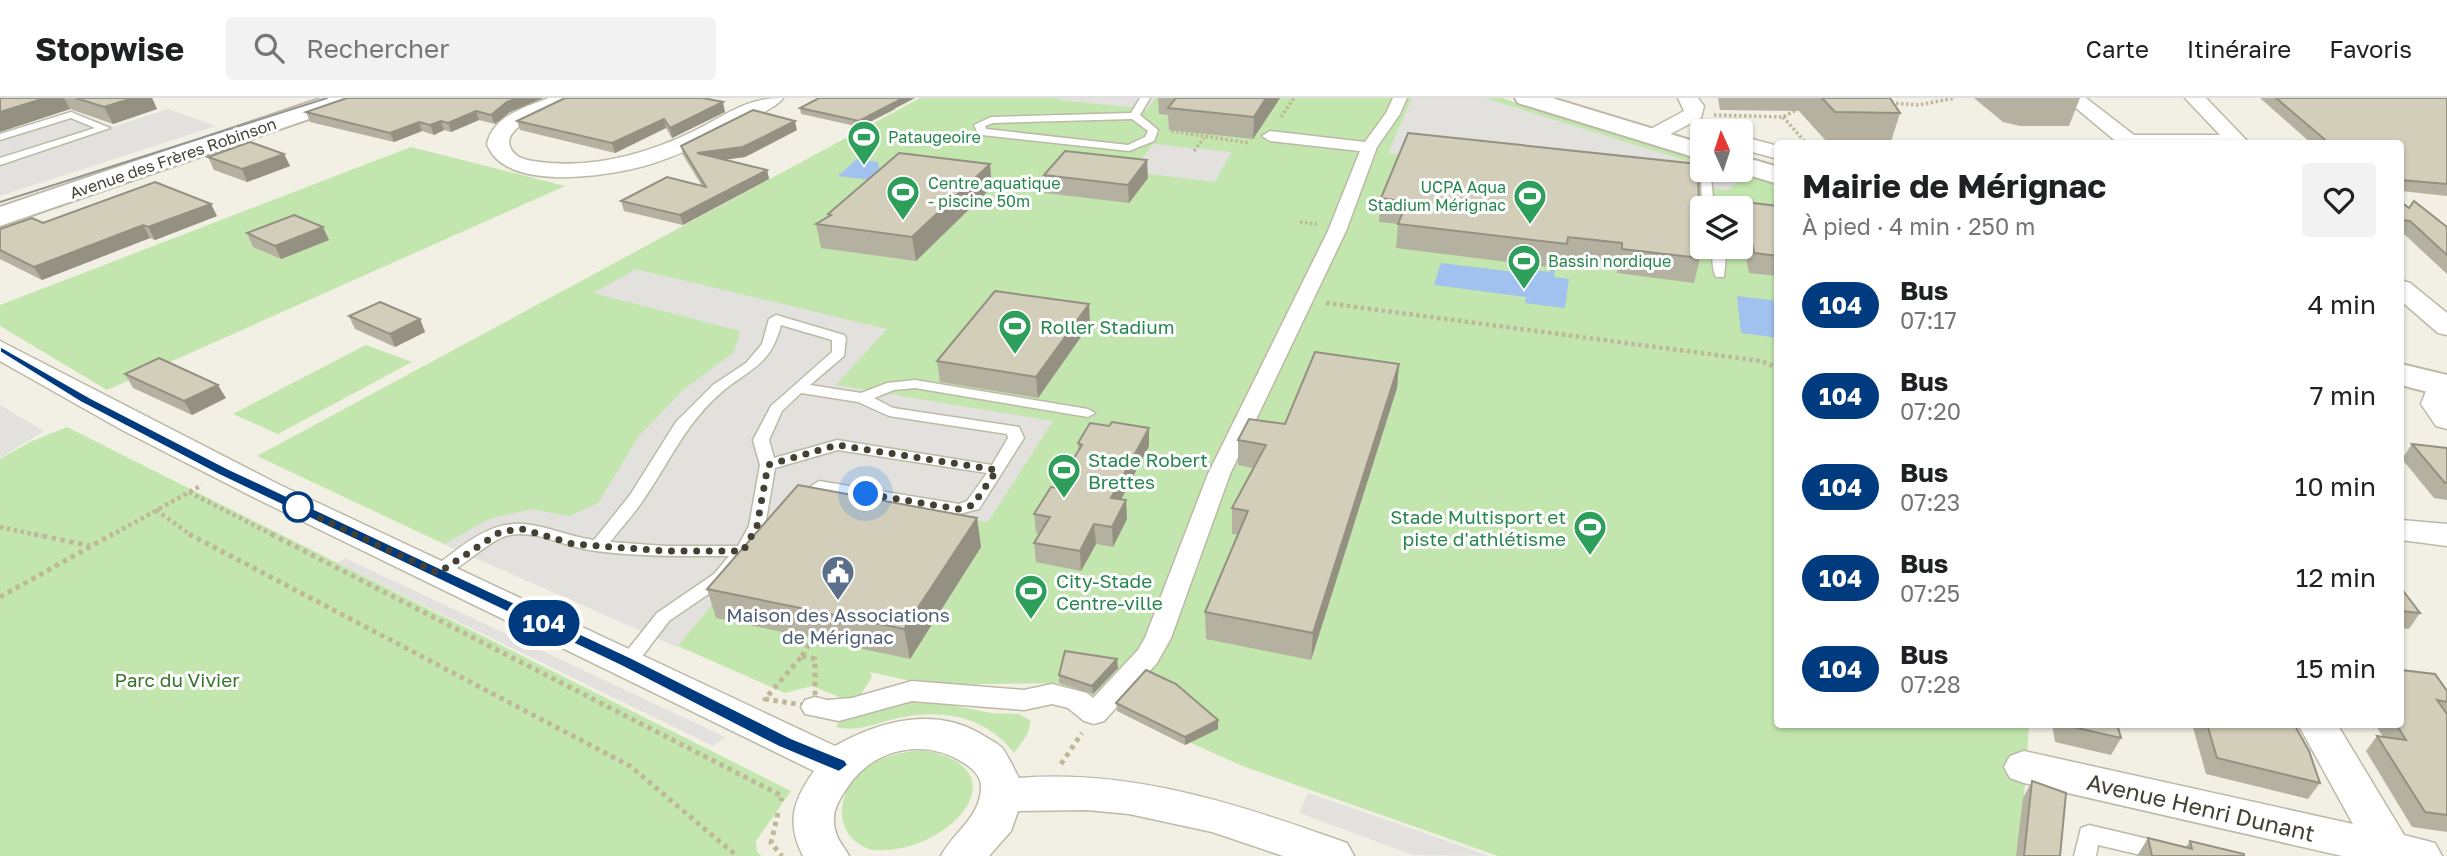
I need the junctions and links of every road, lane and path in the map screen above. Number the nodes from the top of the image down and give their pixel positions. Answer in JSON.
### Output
{"nodes":[{"id":1,"x":346,"y":98,"type":"edge"},
{"id":2,"x":566,"y":98,"type":"edge"},
{"id":3,"x":773,"y":98,"type":"edge"},
{"id":4,"x":1145,"y":98,"type":"edge"},
{"id":5,"x":1400,"y":98,"type":"edge"},
{"id":6,"x":1527,"y":98,"type":"edge"},
{"id":7,"x":1955,"y":98,"type":"edge"},
{"id":8,"x":2074,"y":98,"type":"edge"},
{"id":9,"x":2195,"y":98,"type":"edge"},
{"id":10,"x":1888,"y":103,"type":"edge"},
{"id":11,"x":1805,"y":105,"type":"dead end"},
{"id":12,"x":1687,"y":111,"type":"edge"},
{"id":13,"x":1134,"y":116,"type":"junction"},
{"id":14,"x":1783,"y":117,"type":"junction"},
{"id":15,"x":1153,"y":130,"type":"junction"},
{"id":16,"x":1270,"y":136,"type":"dead end"},
{"id":17,"x":1652,"y":136,"type":"junction"},
{"id":18,"x":0,"y":137,"type":"edge"},
{"id":19,"x":1204,"y":138,"type":"junction"},
{"id":20,"x":1803,"y":140,"type":"edge"},
{"id":21,"x":2129,"y":140,"type":"edge"},
{"id":22,"x":2237,"y":140,"type":"edge"},
{"id":23,"x":1252,"y":143,"type":"edge"},
{"id":24,"x":1754,"y":146,"type":"edge"},
{"id":25,"x":1369,"y":148,"type":"junction"},
{"id":26,"x":1194,"y":151,"type":"dead end"},
{"id":27,"x":1774,"y":152,"type":"edge"},
{"id":28,"x":1690,"y":156,"type":"edge"},
{"id":29,"x":0,"y":162,"type":"edge"},
{"id":30,"x":1754,"y":168,"type":"edge"},
{"id":31,"x":1774,"y":175,"type":"edge"},
{"id":32,"x":0,"y":217,"type":"edge"},
{"id":33,"x":1720,"y":259,"type":"edge"},
{"id":34,"x":1720,"y":274,"type":"dead end"},
{"id":35,"x":2404,"y":291,"type":"edge"},
{"id":36,"x":1305,"y":300,"type":"junction"},
{"id":37,"x":2447,"y":327,"type":"edge"},
{"id":38,"x":0,"y":349,"type":"edge"},
{"id":39,"x":1774,"y":366,"type":"edge"},
{"id":40,"x":2404,"y":375,"type":"edge"},
{"id":41,"x":2444,"y":385,"type":"edge"},
{"id":42,"x":799,"y":388,"type":"junction"},
{"id":43,"x":862,"y":398,"type":"junction"},
{"id":44,"x":1088,"y":413,"type":"dead end"},
{"id":45,"x":2447,"y":419,"type":"edge"},
{"id":46,"x":768,"y":465,"type":"junction"},
{"id":47,"x":997,"y":470,"type":"junction"},
{"id":48,"x":224,"y":472,"type":"junction"},
{"id":49,"x":819,"y":486,"type":"edge"},
{"id":50,"x":189,"y":492,"type":"junction"},
{"id":51,"x":156,"y":510,"type":"junction"},
{"id":52,"x":0,"y":527,"type":"edge"},
{"id":53,"x":2404,"y":530,"type":"edge"},
{"id":54,"x":2447,"y":535,"type":"edge"},
{"id":55,"x":91,"y":546,"type":"junction"},
{"id":56,"x":598,"y":546,"type":"junction"},
{"id":57,"x":743,"y":551,"type":"junction"},
{"id":58,"x":438,"y":573,"type":"junction"},
{"id":59,"x":0,"y":597,"type":"edge"},
{"id":60,"x":821,"y":624,"type":"edge"},
{"id":61,"x":802,"y":656,"type":"junction"},
{"id":62,"x":626,"y":662,"type":"junction"},
{"id":63,"x":815,"y":707,"type":"junction"},
{"id":64,"x":1094,"y":714,"type":"junction"},
{"id":65,"x":2320,"y":728,"type":"edge"},
{"id":66,"x":839,"y":765,"type":"junction"},
{"id":67,"x":1061,"y":765,"type":"dead end"},
{"id":68,"x":2024,"y":767,"type":"dead end"},
{"id":69,"x":1002,"y":796,"type":"junction"},
{"id":70,"x":2405,"y":853,"type":"edge"},
{"id":71,"x":737,"y":856,"type":"edge"},
{"id":72,"x":782,"y":856,"type":"edge"},
{"id":73,"x":827,"y":856,"type":"edge"},
{"id":74,"x":964,"y":856,"type":"edge"},
{"id":75,"x":1332,"y":856,"type":"edge"},
{"id":76,"x":2085,"y":856,"type":"edge"},
{"id":77,"x":2182,"y":856,"type":"edge"}],
"edges":[{"from":1,"to":32,"type":"street","name":"Avenue des Frères Robinson"},
{"from":2,"to":3,"type":"street"},
{"from":4,"to":13,"type":"lane"},
{"from":5,"to":25,"type":"street"},
{"from":6,"to":17,"type":"street"},
{"from":7,"to":10,"type":"path"},
{"from":8,"to":21,"type":"street"},
{"from":9,"to":22,"type":"street"},
{"from":11,"to":14,"type":"path"},
{"from":12,"to":14,"type":"path"},
{"from":12,"to":17,"type":"street"},
{"from":13,"to":15,"type":"lane"},
{"from":13,"to":15,"type":"lane"},
{"from":14,"to":20,"type":"path"},
{"from":15,"to":19,"type":"path"},
{"from":16,"to":25,"type":"street"},
{"from":17,"to":28,"type":"street"},
{"from":18,"to":29,"type":"lane"},
{"from":19,"to":23,"type":"path"},
{"from":19,"to":26,"type":"path"},
{"from":24,"to":27,"type":"street"},
{"from":25,"to":36,"type":"street"},
{"from":30,"to":31,"type":"street"},
{"from":33,"to":34,"type":"lane"},
{"from":35,"to":37,"type":"street"},
{"from":36,"to":39,"type":"path"},
{"from":36,"to":64,"type":"street"},
{"from":38,"to":48,"type":"street"},
{"from":40,"to":41,"type":"street"},
{"from":41,"to":45,"type":"street"},
{"from":42,"to":43,"type":"lane"},
{"from":42,"to":46,"type":"lane"},
{"from":42,"to":56,"type":"lane"},
{"from":43,"to":44,"type":"lane"},
{"from":43,"to":47,"type":"lane"},
{"from":46,"to":47,"type":"lane"},
{"from":46,"to":57,"type":"lane"},
{"from":47,"to":49,"type":"lane"},
{"from":48,"to":50,"type":"path"},
{"from":48,"to":58,"type":"street"},
{"from":50,"to":51,"type":"path"},
{"from":50,"to":72,"type":"path"},
{"from":51,"to":55,"type":"path"},
{"from":51,"to":71,"type":"path"},
{"from":52,"to":55,"type":"path"},
{"from":53,"to":54,"type":"street"},
{"from":55,"to":59,"type":"path"},
{"from":56,"to":57,"type":"lane"},
{"from":56,"to":58,"type":"lane"},
{"from":57,"to":62,"type":"lane"},
{"from":58,"to":62,"type":"street"},
{"from":60,"to":61,"type":"path"},
{"from":61,"to":63,"type":"path"},
{"from":61,"to":63,"type":"path"},
{"from":62,"to":66,"type":"street"},
{"from":63,"to":64,"type":"street"},
{"from":64,"to":67,"type":"path"},
{"from":65,"to":70,"type":"street"},
{"from":66,"to":69,"type":"street"},
{"from":66,"to":73,"type":"street"},
{"from":68,"to":70,"type":"street","name":"Avenue Henri Dunant"},
{"from":69,"to":74,"type":"street"},
{"from":69,"to":75,"type":"street"},
{"from":76,"to":77,"type":"lane"}]}
